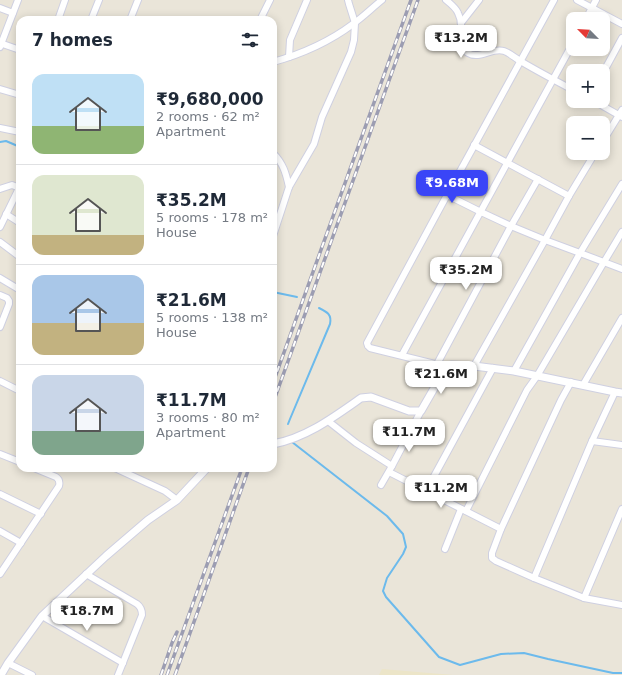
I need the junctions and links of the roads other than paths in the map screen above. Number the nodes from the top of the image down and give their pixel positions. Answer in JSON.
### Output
{"nodes":[{"id":1,"x":18,"y":0,"type":"edge"},
{"id":2,"x":65,"y":0,"type":"edge"},
{"id":3,"x":98,"y":0,"type":"edge"},
{"id":4,"x":138,"y":0,"type":"edge"},
{"id":5,"x":270,"y":0,"type":"edge"},
{"id":6,"x":308,"y":0,"type":"edge"},
{"id":7,"x":348,"y":0,"type":"edge"},
{"id":8,"x":382,"y":0,"type":"edge"},
{"id":9,"x":446,"y":0,"type":"edge"},
{"id":10,"x":479,"y":0,"type":"edge"},
{"id":11,"x":554,"y":0,"type":"edge"},
{"id":12,"x":577,"y":0,"type":"edge"},
{"id":13,"x":596,"y":0,"type":"edge"},
{"id":14,"x":0,"y":8,"type":"edge"},
{"id":15,"x":592,"y":8,"type":"junction"},
{"id":16,"x":590,"y":12,"type":"edge"},
{"id":17,"x":13,"y":13,"type":"junction"},
{"id":18,"x":59,"y":16,"type":"edge"},
{"id":19,"x":92,"y":16,"type":"edge"},
{"id":20,"x":132,"y":16,"type":"edge"},
{"id":21,"x":262,"y":16,"type":"edge"},
{"id":22,"x":355,"y":23,"type":"junction"},
{"id":23,"x":461,"y":23,"type":"junction"},
{"id":24,"x":622,"y":24,"type":"edge"},
{"id":25,"x":622,"y":38,"type":"edge"},
{"id":26,"x":0,"y":44,"type":"edge"},
{"id":27,"x":16,"y":49,"type":"edge"},
{"id":28,"x":566,"y":56,"type":"edge"},
{"id":29,"x":289,"y":57,"type":"junction"},
{"id":30,"x":277,"y":61,"type":"edge"},
{"id":31,"x":520,"y":61,"type":"junction"},
{"id":32,"x":608,"y":64,"type":"edge"},
{"id":33,"x":553,"y":79,"type":"junction"},
{"id":34,"x":566,"y":86,"type":"edge"},
{"id":35,"x":0,"y":89,"type":"edge"},
{"id":36,"x":16,"y":94,"type":"edge"},
{"id":37,"x":609,"y":108,"type":"edge"},
{"id":38,"x":621,"y":114,"type":"edge"},
{"id":39,"x":0,"y":128,"type":"edge"},
{"id":40,"x":610,"y":130,"type":"edge"},
{"id":41,"x":16,"y":131,"type":"edge"},
{"id":42,"x":474,"y":145,"type":"junction"},
{"id":43,"x":277,"y":158,"type":"edge"},
{"id":44,"x":592,"y":160,"type":"edge"},
{"id":45,"x":507,"y":162,"type":"junction"},
{"id":46,"x":538,"y":179,"type":"junction"},
{"id":47,"x":622,"y":184,"type":"edge"},
{"id":48,"x":16,"y":186,"type":"edge"},
{"id":49,"x":290,"y":187,"type":"junction"},
{"id":50,"x":0,"y":189,"type":"edge"},
{"id":51,"x":16,"y":195,"type":"edge"},
{"id":52,"x":447,"y":195,"type":"junction"},
{"id":53,"x":569,"y":196,"type":"junction"},
{"id":54,"x":481,"y":212,"type":"junction"},
{"id":55,"x":6,"y":214,"type":"junction"},
{"id":56,"x":16,"y":220,"type":"edge"},
{"id":57,"x":277,"y":224,"type":"edge"},
{"id":58,"x":511,"y":226,"type":"junction"},
{"id":59,"x":0,"y":227,"type":"edge"},
{"id":60,"x":622,"y":232,"type":"edge"},
{"id":61,"x":545,"y":240,"type":"junction"},
{"id":62,"x":0,"y":242,"type":"edge"},
{"id":63,"x":580,"y":253,"type":"junction"},
{"id":64,"x":16,"y":254,"type":"edge"},
{"id":65,"x":604,"y":262,"type":"junction"},
{"id":66,"x":622,"y":269,"type":"edge"},
{"id":67,"x":0,"y":278,"type":"edge"},
{"id":68,"x":16,"y":288,"type":"edge"},
{"id":69,"x":0,"y":295,"type":"edge"},
{"id":70,"x":622,"y":318,"type":"edge"},
{"id":71,"x":1,"y":323,"type":"edge"},
{"id":72,"x":402,"y":355,"type":"junction"},
{"id":73,"x":437,"y":364,"type":"junction"},
{"id":74,"x":474,"y":366,"type":"junction"},
{"id":75,"x":446,"y":367,"type":"junction"},
{"id":76,"x":493,"y":368,"type":"junction"},
{"id":77,"x":514,"y":370,"type":"junction"},
{"id":78,"x":537,"y":376,"type":"junction"},
{"id":79,"x":0,"y":381,"type":"edge"},
{"id":80,"x":571,"y":382,"type":"junction"},
{"id":81,"x":583,"y":385,"type":"junction"},
{"id":82,"x":16,"y":389,"type":"edge"},
{"id":83,"x":619,"y":392,"type":"edge"},
{"id":84,"x":421,"y":411,"type":"junction"},
{"id":85,"x":328,"y":421,"type":"junction"},
{"id":86,"x":592,"y":441,"type":"junction"},
{"id":87,"x":277,"y":443,"type":"edge"},
{"id":88,"x":622,"y":445,"type":"edge"},
{"id":89,"x":0,"y":454,"type":"edge"},
{"id":90,"x":16,"y":460,"type":"edge"},
{"id":91,"x":390,"y":469,"type":"junction"},
{"id":92,"x":44,"y":472,"type":"edge"},
{"id":93,"x":124,"y":472,"type":"edge"},
{"id":94,"x":203,"y":472,"type":"edge"},
{"id":95,"x":381,"y":485,"type":"dead end"},
{"id":96,"x":426,"y":491,"type":"junction"},
{"id":97,"x":0,"y":494,"type":"edge"},
{"id":98,"x":176,"y":500,"type":"junction"},
{"id":99,"x":622,"y":509,"type":"edge"},
{"id":100,"x":464,"y":510,"type":"junction"},
{"id":101,"x":41,"y":514,"type":"junction"},
{"id":102,"x":501,"y":529,"type":"junction"},
{"id":103,"x":0,"y":531,"type":"edge"},
{"id":104,"x":21,"y":542,"type":"junction"},
{"id":105,"x":445,"y":549,"type":"dead end"},
{"id":106,"x":0,"y":574,"type":"edge"},
{"id":107,"x":86,"y":574,"type":"junction"},
{"id":108,"x":534,"y":578,"type":"junction"},
{"id":109,"x":584,"y":598,"type":"junction"},
{"id":110,"x":622,"y":605,"type":"edge"},
{"id":111,"x":42,"y":616,"type":"junction"},
{"id":112,"x":8,"y":663,"type":"junction"},
{"id":113,"x":123,"y":663,"type":"junction"},
{"id":114,"x":1,"y":675,"type":"edge"},
{"id":115,"x":32,"y":675,"type":"edge"},
{"id":116,"x":118,"y":675,"type":"edge"}],
"edges":[{"from":1,"to":17,"type":"street"},
{"from":2,"to":18,"type":"street"},
{"from":3,"to":19,"type":"street"},
{"from":4,"to":20,"type":"street"},
{"from":5,"to":21,"type":"street"},
{"from":6,"to":29,"type":"street"},
{"from":7,"to":22,"type":"street"},
{"from":8,"to":22,"type":"street"},
{"from":9,"to":23,"type":"street"},
{"from":10,"to":23,"type":"street"},
{"from":11,"to":31,"type":"street"},
{"from":12,"to":15,"type":"street"},
{"from":13,"to":15,"type":"street"},
{"from":14,"to":17,"type":"street"},
{"from":15,"to":16,"type":"street"},
{"from":15,"to":24,"type":"street"},
{"from":17,"to":26,"type":"street"},
{"from":22,"to":29,"type":"street"},
{"from":22,"to":49,"type":"street"},
{"from":23,"to":31,"type":"street"},
{"from":25,"to":32,"type":"street"},
{"from":26,"to":27,"type":"street"},
{"from":28,"to":33,"type":"street"},
{"from":29,"to":30,"type":"street"},
{"from":31,"to":33,"type":"street"},
{"from":31,"to":42,"type":"street"},
{"from":33,"to":34,"type":"street"},
{"from":33,"to":45,"type":"street"},
{"from":35,"to":36,"type":"street"},
{"from":37,"to":38,"type":"street"},
{"from":38,"to":40,"type":"street"},
{"from":39,"to":41,"type":"street"},
{"from":42,"to":45,"type":"street"},
{"from":42,"to":52,"type":"street"},
{"from":43,"to":49,"type":"street"},
{"from":44,"to":53,"type":"street"},
{"from":45,"to":46,"type":"street"},
{"from":45,"to":54,"type":"street"},
{"from":46,"to":53,"type":"street"},
{"from":46,"to":58,"type":"street"},
{"from":47,"to":63,"type":"street"},
{"from":48,"to":50,"type":"street"},
{"from":49,"to":57,"type":"street"},
{"from":51,"to":55,"type":"street"},
{"from":52,"to":54,"type":"street"},
{"from":52,"to":72,"type":"street"},
{"from":53,"to":61,"type":"street"},
{"from":54,"to":58,"type":"street"},
{"from":54,"to":72,"type":"street"},
{"from":55,"to":56,"type":"street"},
{"from":55,"to":59,"type":"street"},
{"from":58,"to":61,"type":"street"},
{"from":58,"to":73,"type":"street"},
{"from":60,"to":65,"type":"street"},
{"from":61,"to":63,"type":"street"},
{"from":61,"to":74,"type":"street"},
{"from":62,"to":64,"type":"street"},
{"from":63,"to":65,"type":"street"},
{"from":63,"to":77,"type":"street"},
{"from":65,"to":66,"type":"street"},
{"from":65,"to":78,"type":"street"},
{"from":67,"to":68,"type":"street"},
{"from":69,"to":71,"type":"street"},
{"from":70,"to":81,"type":"street"},
{"from":72,"to":73,"type":"street"},
{"from":73,"to":75,"type":"street"},
{"from":74,"to":75,"type":"street"},
{"from":74,"to":76,"type":"street"},
{"from":75,"to":84,"type":"street"},
{"from":76,"to":77,"type":"street"},
{"from":76,"to":96,"type":"street"},
{"from":77,"to":78,"type":"street"},
{"from":78,"to":80,"type":"street"},
{"from":78,"to":100,"type":"street"},
{"from":79,"to":82,"type":"street"},
{"from":80,"to":81,"type":"street"},
{"from":80,"to":102,"type":"street"},
{"from":81,"to":83,"type":"street"},
{"from":83,"to":86,"type":"street"},
{"from":84,"to":85,"type":"street"},
{"from":84,"to":91,"type":"street"},
{"from":85,"to":87,"type":"street"},
{"from":85,"to":91,"type":"street"},
{"from":86,"to":88,"type":"street"},
{"from":86,"to":108,"type":"street"},
{"from":89,"to":90,"type":"street"},
{"from":91,"to":95,"type":"street"},
{"from":91,"to":96,"type":"street"},
{"from":92,"to":101,"type":"street"},
{"from":93,"to":98,"type":"street"},
{"from":94,"to":98,"type":"street"},
{"from":96,"to":100,"type":"street"},
{"from":97,"to":101,"type":"street"},
{"from":98,"to":107,"type":"street"},
{"from":99,"to":109,"type":"street"},
{"from":100,"to":102,"type":"street"},
{"from":100,"to":105,"type":"street"},
{"from":101,"to":104,"type":"street"},
{"from":102,"to":108,"type":"street"},
{"from":103,"to":104,"type":"street"},
{"from":104,"to":106,"type":"street"},
{"from":107,"to":111,"type":"street"},
{"from":107,"to":113,"type":"street"},
{"from":108,"to":109,"type":"street"},
{"from":109,"to":110,"type":"street"},
{"from":111,"to":112,"type":"street"},
{"from":111,"to":113,"type":"street"},
{"from":112,"to":114,"type":"street"},
{"from":112,"to":115,"type":"street"},
{"from":113,"to":116,"type":"street"}]}
